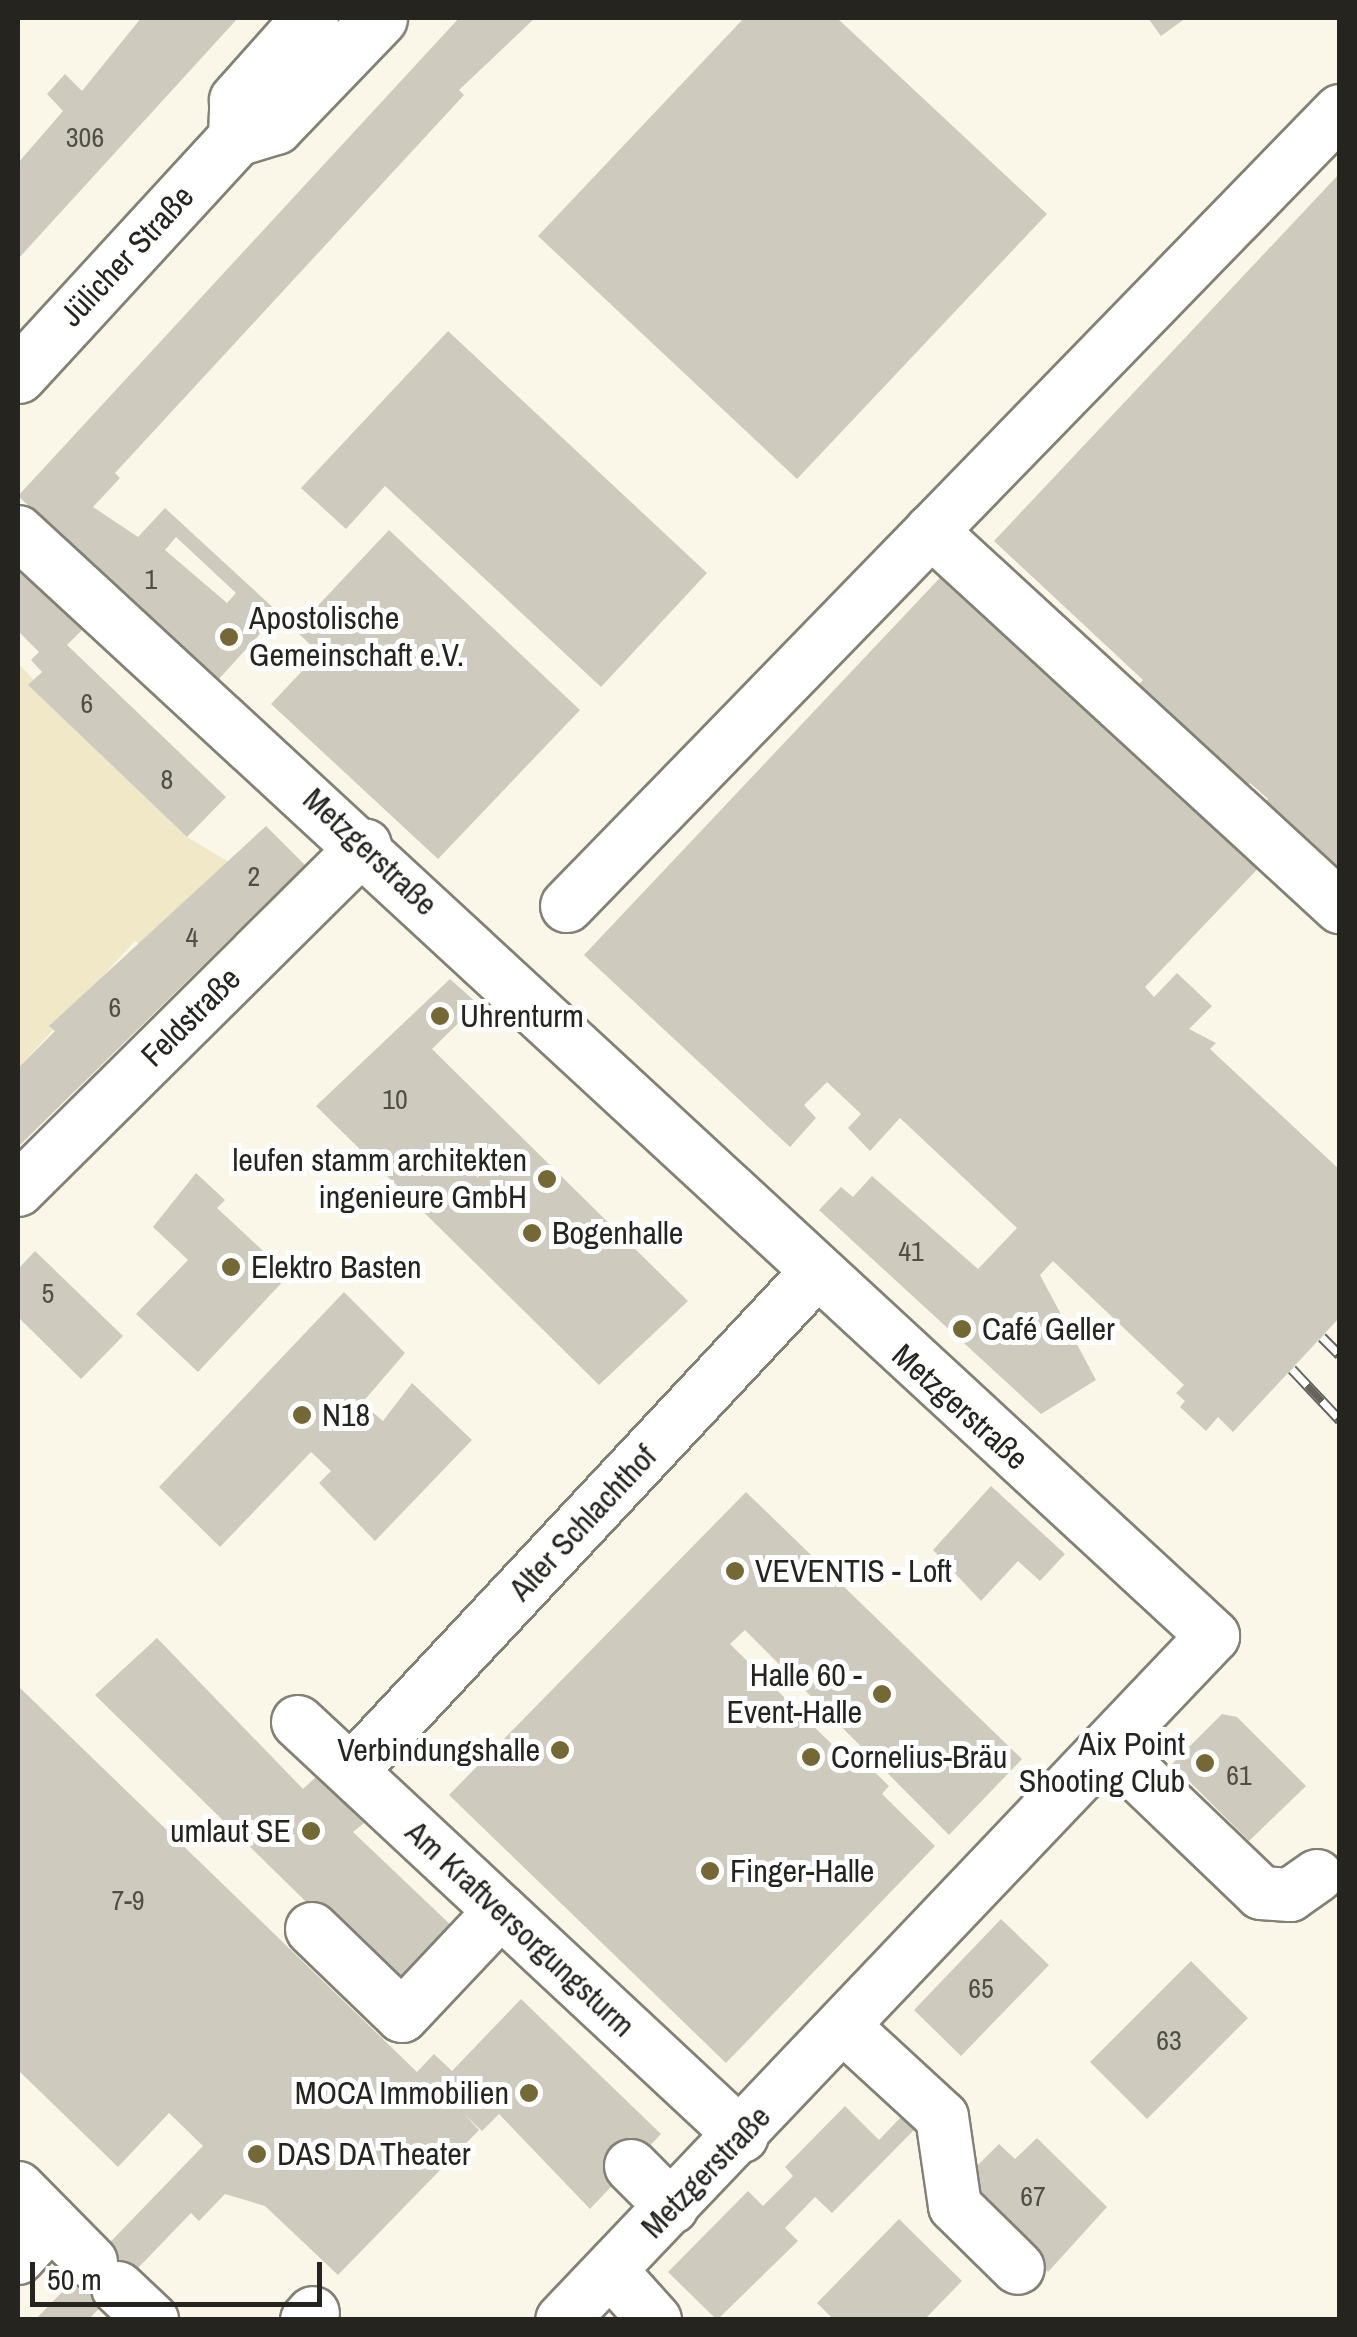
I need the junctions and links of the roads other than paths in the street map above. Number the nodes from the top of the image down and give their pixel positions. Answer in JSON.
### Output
{"nodes":[{"id":1,"x":310,"y":18,"type":"edge"},
{"id":2,"x":379,"y":18,"type":"edge"},
{"id":3,"x":1338,"y":116,"type":"edge"},
{"id":4,"x":236,"y":138,"type":"junction"},
{"id":5,"x":18,"y":374,"type":"edge"},
{"id":6,"x":931,"y":531,"type":"junction"},
{"id":7,"x":18,"y":532,"type":"edge"},
{"id":8,"x":365,"y":844,"type":"junction"},
{"id":9,"x":568,"y":906,"type":"dead end"},
{"id":10,"x":1340,"y":908,"type":"edge"},
{"id":11,"x":18,"y":1190,"type":"edge"},
{"id":12,"x":814,"y":1275,"type":"junction"},
{"id":13,"x":298,"y":1722,"type":"dead end"},
{"id":14,"x":1109,"y":1748,"type":"junction"},
{"id":15,"x":351,"y":1771,"type":"junction"},
{"id":16,"x":1317,"y":1876,"type":"dead end"},
{"id":17,"x":501,"y":1912,"type":"junction"},
{"id":18,"x":312,"y":1929,"type":"dead end"},
{"id":19,"x":844,"y":2027,"type":"junction"},
{"id":20,"x":742,"y":2136,"type":"junction"},
{"id":21,"x":631,"y":2166,"type":"dead end"},
{"id":22,"x":672,"y":2207,"type":"junction"},
{"id":23,"x":29,"y":2223,"type":"edge"},
{"id":24,"x":1018,"y":2268,"type":"dead end"},
{"id":25,"x":611,"y":2271,"type":"junction"},
{"id":26,"x":120,"y":2290,"type":"edge"},
{"id":27,"x":562,"y":2320,"type":"edge"},
{"id":28,"x":655,"y":2320,"type":"edge"}],
"edges":[{"from":1,"to":4,"type":"main road"},
{"from":2,"to":4,"type":"main road","name":"Jülicher Straße"},
{"from":3,"to":6,"type":"street"},
{"from":4,"to":5,"type":"main road","name":"Jülicher Straße"},
{"from":6,"to":9,"type":"street"},
{"from":6,"to":10,"type":"street"},
{"from":7,"to":8,"type":"street","name":"Metzgerstraße"},
{"from":8,"to":11,"type":"street","name":"Feldstraße"},
{"from":8,"to":12,"type":"street","name":"Metzgerstraße"},
{"from":12,"to":14,"type":"street","name":"Metzgerstraße"},
{"from":12,"to":15,"type":"street","name":"Alter Schlachthof"},
{"from":13,"to":15,"type":"street","name":"Am Kraftversorgungsturm"},
{"from":14,"to":16,"type":"street"},
{"from":14,"to":19,"type":"street","name":"Metzgerstraße"},
{"from":15,"to":17,"type":"street","name":"Am Kraftversorgungsturm"},
{"from":17,"to":18,"type":"street"},
{"from":17,"to":20,"type":"street","name":"Am Kraftversorgungsturm"},
{"from":19,"to":20,"type":"street","name":"Metzgerstraße"},
{"from":19,"to":24,"type":"street"},
{"from":20,"to":22,"type":"street","name":"Metzgerstraße"},
{"from":21,"to":22,"type":"street"},
{"from":22,"to":25,"type":"street","name":"Metzgerstraße"},
{"from":23,"to":26,"type":"street"},
{"from":25,"to":27,"type":"street","name":"Metzgerstraße"},
{"from":25,"to":28,"type":"street"}]}
